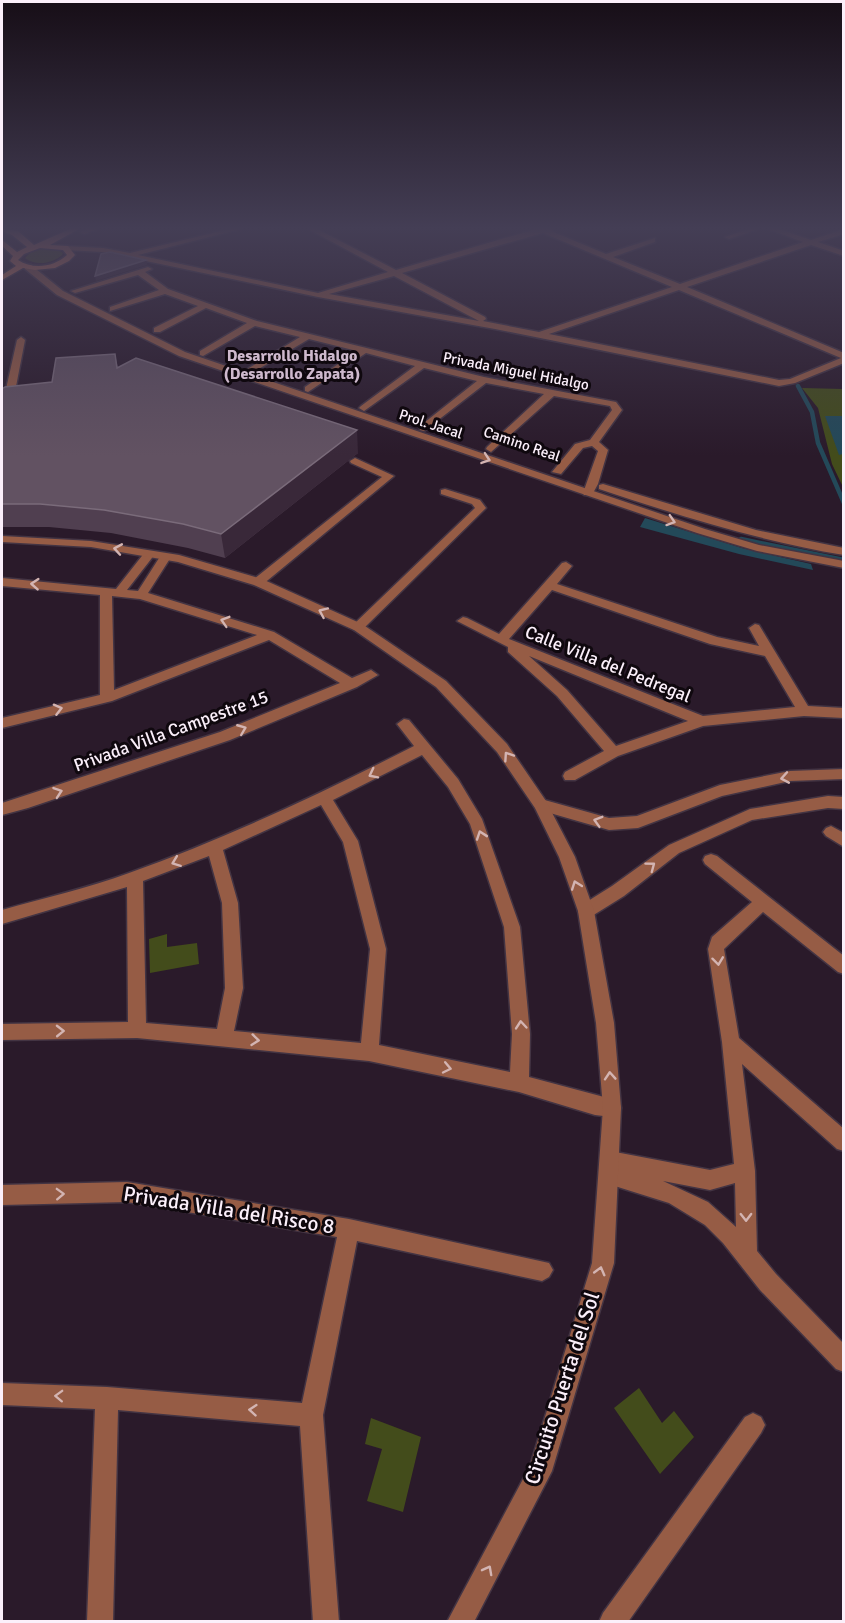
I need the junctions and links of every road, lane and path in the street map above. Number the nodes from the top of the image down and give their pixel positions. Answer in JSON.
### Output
{"nodes":[{"id":1,"x":83,"y":305,"type":"edge"},
{"id":2,"x":104,"y":305,"type":"edge"},
{"id":3,"x":125,"y":305,"type":"edge"},
{"id":4,"x":201,"y":305,"type":"edge"},
{"id":5,"x":374,"y":305,"type":"edge"},
{"id":6,"x":456,"y":305,"type":"edge"},
{"id":7,"x":629,"y":305,"type":"edge"},
{"id":8,"x":721,"y":305,"type":"edge"},
{"id":9,"x":204,"y":306,"type":"junction"},
{"id":10,"x":113,"y":309,"type":"junction"},
{"id":11,"x":254,"y":323,"type":"junction"},
{"id":12,"x":495,"y":326,"type":"junction"},
{"id":13,"x":156,"y":330,"type":"junction"},
{"id":14,"x":539,"y":335,"type":"junction"},
{"id":15,"x":306,"y":337,"type":"junction"},
{"id":16,"x":21,"y":340,"type":"dead end"},
{"id":17,"x":365,"y":350,"type":"junction"},
{"id":18,"x":203,"y":353,"type":"junction"},
{"id":19,"x":843,"y":358,"type":"edge"},
{"id":20,"x":422,"y":365,"type":"junction"},
{"id":21,"x":252,"y":370,"type":"junction"},
{"id":22,"x":484,"y":381,"type":"junction"},
{"id":23,"x":308,"y":389,"type":"junction"},
{"id":24,"x":6,"y":391,"type":"edge"},
{"id":25,"x":551,"y":393,"type":"junction"},
{"id":26,"x":7,"y":407,"type":"edge"},
{"id":27,"x":364,"y":408,"type":"junction"},
{"id":28,"x":424,"y":428,"type":"junction"},
{"id":29,"x":594,"y":442,"type":"junction"},
{"id":30,"x":491,"y":449,"type":"junction"},
{"id":31,"x":355,"y":461,"type":"dead end"},
{"id":32,"x":557,"y":472,"type":"junction"},
{"id":33,"x":590,"y":489,"type":"junction"},
{"id":34,"x":445,"y":492,"type":"dead end"},
{"id":35,"x":2,"y":539,"type":"edge"},
{"id":36,"x":843,"y":552,"type":"edge"},
{"id":37,"x":146,"y":559,"type":"junction"},
{"id":38,"x":161,"y":562,"type":"junction"},
{"id":39,"x":843,"y":565,"type":"edge"},
{"id":40,"x":566,"y":566,"type":"dead end"},
{"id":41,"x":2,"y":582,"type":"edge"},
{"id":42,"x":258,"y":582,"type":"junction"},
{"id":43,"x":549,"y":585,"type":"junction"},
{"id":44,"x":112,"y":593,"type":"junction"},
{"id":45,"x":141,"y":595,"type":"junction"},
{"id":46,"x":463,"y":621,"type":"dead end"},
{"id":47,"x":358,"y":627,"type":"junction"},
{"id":48,"x":755,"y":628,"type":"dead end"},
{"id":49,"x":270,"y":635,"type":"junction"},
{"id":50,"x":501,"y":640,"type":"junction"},
{"id":51,"x":770,"y":653,"type":"junction"},
{"id":52,"x":371,"y":675,"type":"dead end"},
{"id":53,"x":352,"y":684,"type":"junction"},
{"id":54,"x":107,"y":698,"type":"junction"},
{"id":55,"x":804,"y":711,"type":"junction"},
{"id":56,"x":843,"y":713,"type":"edge"},
{"id":57,"x":702,"y":721,"type":"junction"},
{"id":58,"x":2,"y":723,"type":"edge"},
{"id":59,"x":404,"y":724,"type":"dead end"},
{"id":60,"x":425,"y":747,"type":"junction"},
{"id":61,"x":613,"y":752,"type":"junction"},
{"id":62,"x":843,"y":774,"type":"edge"},
{"id":63,"x":570,"y":776,"type":"dead end"},
{"id":64,"x":325,"y":799,"type":"junction"},
{"id":65,"x":843,"y":803,"type":"edge"},
{"id":66,"x":540,"y":805,"type":"junction"},
{"id":67,"x":2,"y":809,"type":"edge"},
{"id":68,"x":214,"y":847,"type":"junction"},
{"id":69,"x":711,"y":860,"type":"dead end"},
{"id":70,"x":135,"y":878,"type":"junction"},
{"id":71,"x":763,"y":902,"type":"junction"},
{"id":72,"x":586,"y":911,"type":"junction"},
{"id":73,"x":2,"y":917,"type":"edge"},
{"id":74,"x":843,"y":967,"type":"edge"},
{"id":75,"x":137,"y":1030,"type":"junction"},
{"id":76,"x":2,"y":1032,"type":"edge"},
{"id":77,"x":224,"y":1037,"type":"junction"},
{"id":78,"x":731,"y":1042,"type":"junction"},
{"id":79,"x":369,"y":1052,"type":"junction"},
{"id":80,"x":519,"y":1083,"type":"junction"},
{"id":81,"x":604,"y":1107,"type":"junction"},
{"id":82,"x":843,"y":1142,"type":"edge"},
{"id":83,"x":609,"y":1168,"type":"junction"},
{"id":84,"x":745,"y":1171,"type":"junction"},
{"id":85,"x":650,"y":1178,"type":"junction"},
{"id":86,"x":2,"y":1195,"type":"edge"},
{"id":87,"x":349,"y":1229,"type":"junction"},
{"id":88,"x":747,"y":1255,"type":"junction"},
{"id":89,"x":542,"y":1270,"type":"dead end"},
{"id":90,"x":843,"y":1361,"type":"edge"},
{"id":91,"x":2,"y":1394,"type":"edge"},
{"id":92,"x":107,"y":1398,"type":"junction"},
{"id":93,"x":311,"y":1415,"type":"junction"},
{"id":94,"x":753,"y":1425,"type":"dead end"},
{"id":95,"x":100,"y":1622,"type":"edge"},
{"id":96,"x":326,"y":1622,"type":"edge"},
{"id":97,"x":460,"y":1622,"type":"edge"},
{"id":98,"x":612,"y":1622,"type":"edge"}],
"edges":[{"from":1,"to":33,"type":"street","name":"Prol. Jacal","one_way":true},
{"from":2,"to":10,"type":"street","name":"Camino Real"},
{"from":3,"to":10,"type":"street"},
{"from":4,"to":9,"type":"street","name":"Privada Miguel Hidalgo"},
{"from":5,"to":12,"type":"street"},
{"from":6,"to":12,"type":"street"},
{"from":7,"to":14,"type":"street"},
{"from":8,"to":19,"type":"street"},
{"from":9,"to":11,"type":"street","name":"Privada Miguel Hidalgo"},
{"from":9,"to":13,"type":"street"},
{"from":10,"to":13,"type":"street","name":"Camino Real"},
{"from":11,"to":15,"type":"street","name":"Privada Miguel Hidalgo"},
{"from":11,"to":18,"type":"street"},
{"from":12,"to":14,"type":"street"},
{"from":13,"to":18,"type":"street","name":"Camino Real"},
{"from":14,"to":19,"type":"street"},
{"from":15,"to":17,"type":"street","name":"Privada Miguel Hidalgo"},
{"from":15,"to":21,"type":"street"},
{"from":16,"to":24,"type":"street"},
{"from":17,"to":20,"type":"street","name":"Privada Miguel Hidalgo"},
{"from":17,"to":23,"type":"street"},
{"from":18,"to":21,"type":"street","name":"Camino Real"},
{"from":20,"to":22,"type":"street","name":"Privada Miguel Hidalgo"},
{"from":20,"to":27,"type":"street"},
{"from":21,"to":23,"type":"street","name":"Camino Real"},
{"from":22,"to":25,"type":"street","name":"Privada Miguel Hidalgo"},
{"from":22,"to":28,"type":"street"},
{"from":23,"to":27,"type":"street","name":"Camino Real"},
{"from":24,"to":26,"type":"street"},
{"from":25,"to":29,"type":"street","name":"Privada Miguel Hidalgo"},
{"from":25,"to":30,"type":"street"},
{"from":27,"to":28,"type":"street","name":"Camino Real"},
{"from":28,"to":30,"type":"street","name":"Camino Real"},
{"from":29,"to":32,"type":"street"},
{"from":29,"to":33,"type":"street"},
{"from":30,"to":32,"type":"street","name":"Camino Real"},
{"from":31,"to":42,"type":"street"},
{"from":32,"to":33,"type":"street","name":"Camino Real"},
{"from":33,"to":36,"type":"street","name":"Prol. Jacal"},
{"from":33,"to":39,"type":"street","name":"Prol. Jacal","one_way":true},
{"from":34,"to":47,"type":"street"},
{"from":37,"to":35,"type":"street","name":"Circuito Puerta del Sol","one_way":true},
{"from":37,"to":38,"type":"street","name":"Circuito Puerta del Sol"},
{"from":37,"to":44,"type":"street"},
{"from":38,"to":42,"type":"street","name":"Circuito Puerta del Sol"},
{"from":38,"to":45,"type":"street"},
{"from":40,"to":43,"type":"street"},
{"from":44,"to":41,"type":"street","one_way":true},
{"from":47,"to":42,"type":"street","name":"Circuito Puerta del Sol","one_way":true},
{"from":43,"to":50,"type":"street"},
{"from":43,"to":51,"type":"street"},
{"from":44,"to":45,"type":"street"},
{"from":44,"to":54,"type":"street"},
{"from":49,"to":45,"type":"street","one_way":true},
{"from":46,"to":50,"type":"street","name":"Calle Villa del Pedregal"},
{"from":66,"to":47,"type":"street","name":"Circuito Puerta del Sol","one_way":true},
{"from":48,"to":51,"type":"street"},
{"from":49,"to":53,"type":"street"},
{"from":49,"to":54,"type":"street"},
{"from":50,"to":57,"type":"street","name":"Calle Villa del Pedregal"},
{"from":50,"to":61,"type":"street","name":"Calle Villa del Pedregal"},
{"from":51,"to":55,"type":"street"},
{"from":52,"to":53,"type":"street","name":"Privada Villa Campestre 15"},
{"from":67,"to":53,"type":"street","name":"Privada Villa Campestre 15","one_way":true},
{"from":58,"to":54,"type":"street","one_way":true},
{"from":55,"to":56,"type":"street","name":"Calle Villa del Pedregal"},
{"from":55,"to":57,"type":"street","name":"Calle Villa del Pedregal"},
{"from":57,"to":61,"type":"street","name":"Calle Villa del Pedregal"},
{"from":59,"to":60,"type":"street"},
{"from":60,"to":64,"type":"street","one_way":true},
{"from":80,"to":60,"type":"street","one_way":true},
{"from":61,"to":63,"type":"street","name":"Calle Villa del Pedregal"},
{"from":62,"to":66,"type":"street","one_way":true},
{"from":64,"to":68,"type":"street"},
{"from":64,"to":79,"type":"street"},
{"from":72,"to":65,"type":"street","one_way":true},
{"from":72,"to":66,"type":"street","name":"Circuito Puerta del Sol","one_way":true},
{"from":68,"to":70,"type":"street","one_way":true},
{"from":68,"to":77,"type":"street"},
{"from":69,"to":71,"type":"street"},
{"from":70,"to":73,"type":"street"},
{"from":70,"to":75,"type":"street"},
{"from":71,"to":74,"type":"street"},
{"from":71,"to":78,"type":"street","one_way":true},
{"from":81,"to":72,"type":"street","name":"Circuito Puerta del Sol","one_way":true},
{"from":76,"to":75,"type":"street","one_way":true},
{"from":75,"to":77,"type":"street"},
{"from":77,"to":79,"type":"street","one_way":true},
{"from":78,"to":82,"type":"street"},
{"from":78,"to":84,"type":"street"},
{"from":79,"to":80,"type":"street","one_way":true},
{"from":80,"to":81,"type":"street"},
{"from":81,"to":83,"type":"street","name":"Circuito Puerta del Sol"},
{"from":83,"to":85,"type":"street"},
{"from":97,"to":83,"type":"street","name":"Circuito Puerta del Sol","one_way":true},
{"from":84,"to":85,"type":"street"},
{"from":84,"to":88,"type":"street","one_way":true},
{"from":85,"to":88,"type":"street"},
{"from":86,"to":87,"type":"street","name":"Privada Villa del Risco 8","one_way":true},
{"from":87,"to":89,"type":"street","name":"Privada Villa del Risco 8"},
{"from":87,"to":93,"type":"street","name":"Privada Villa del Risco 8"},
{"from":88,"to":90,"type":"street"},
{"from":92,"to":91,"type":"street","one_way":true},
{"from":93,"to":92,"type":"street","one_way":true},
{"from":92,"to":95,"type":"street"},
{"from":93,"to":96,"type":"street","name":"Privada Villa del Risco 8"},
{"from":94,"to":98,"type":"street"}]}
